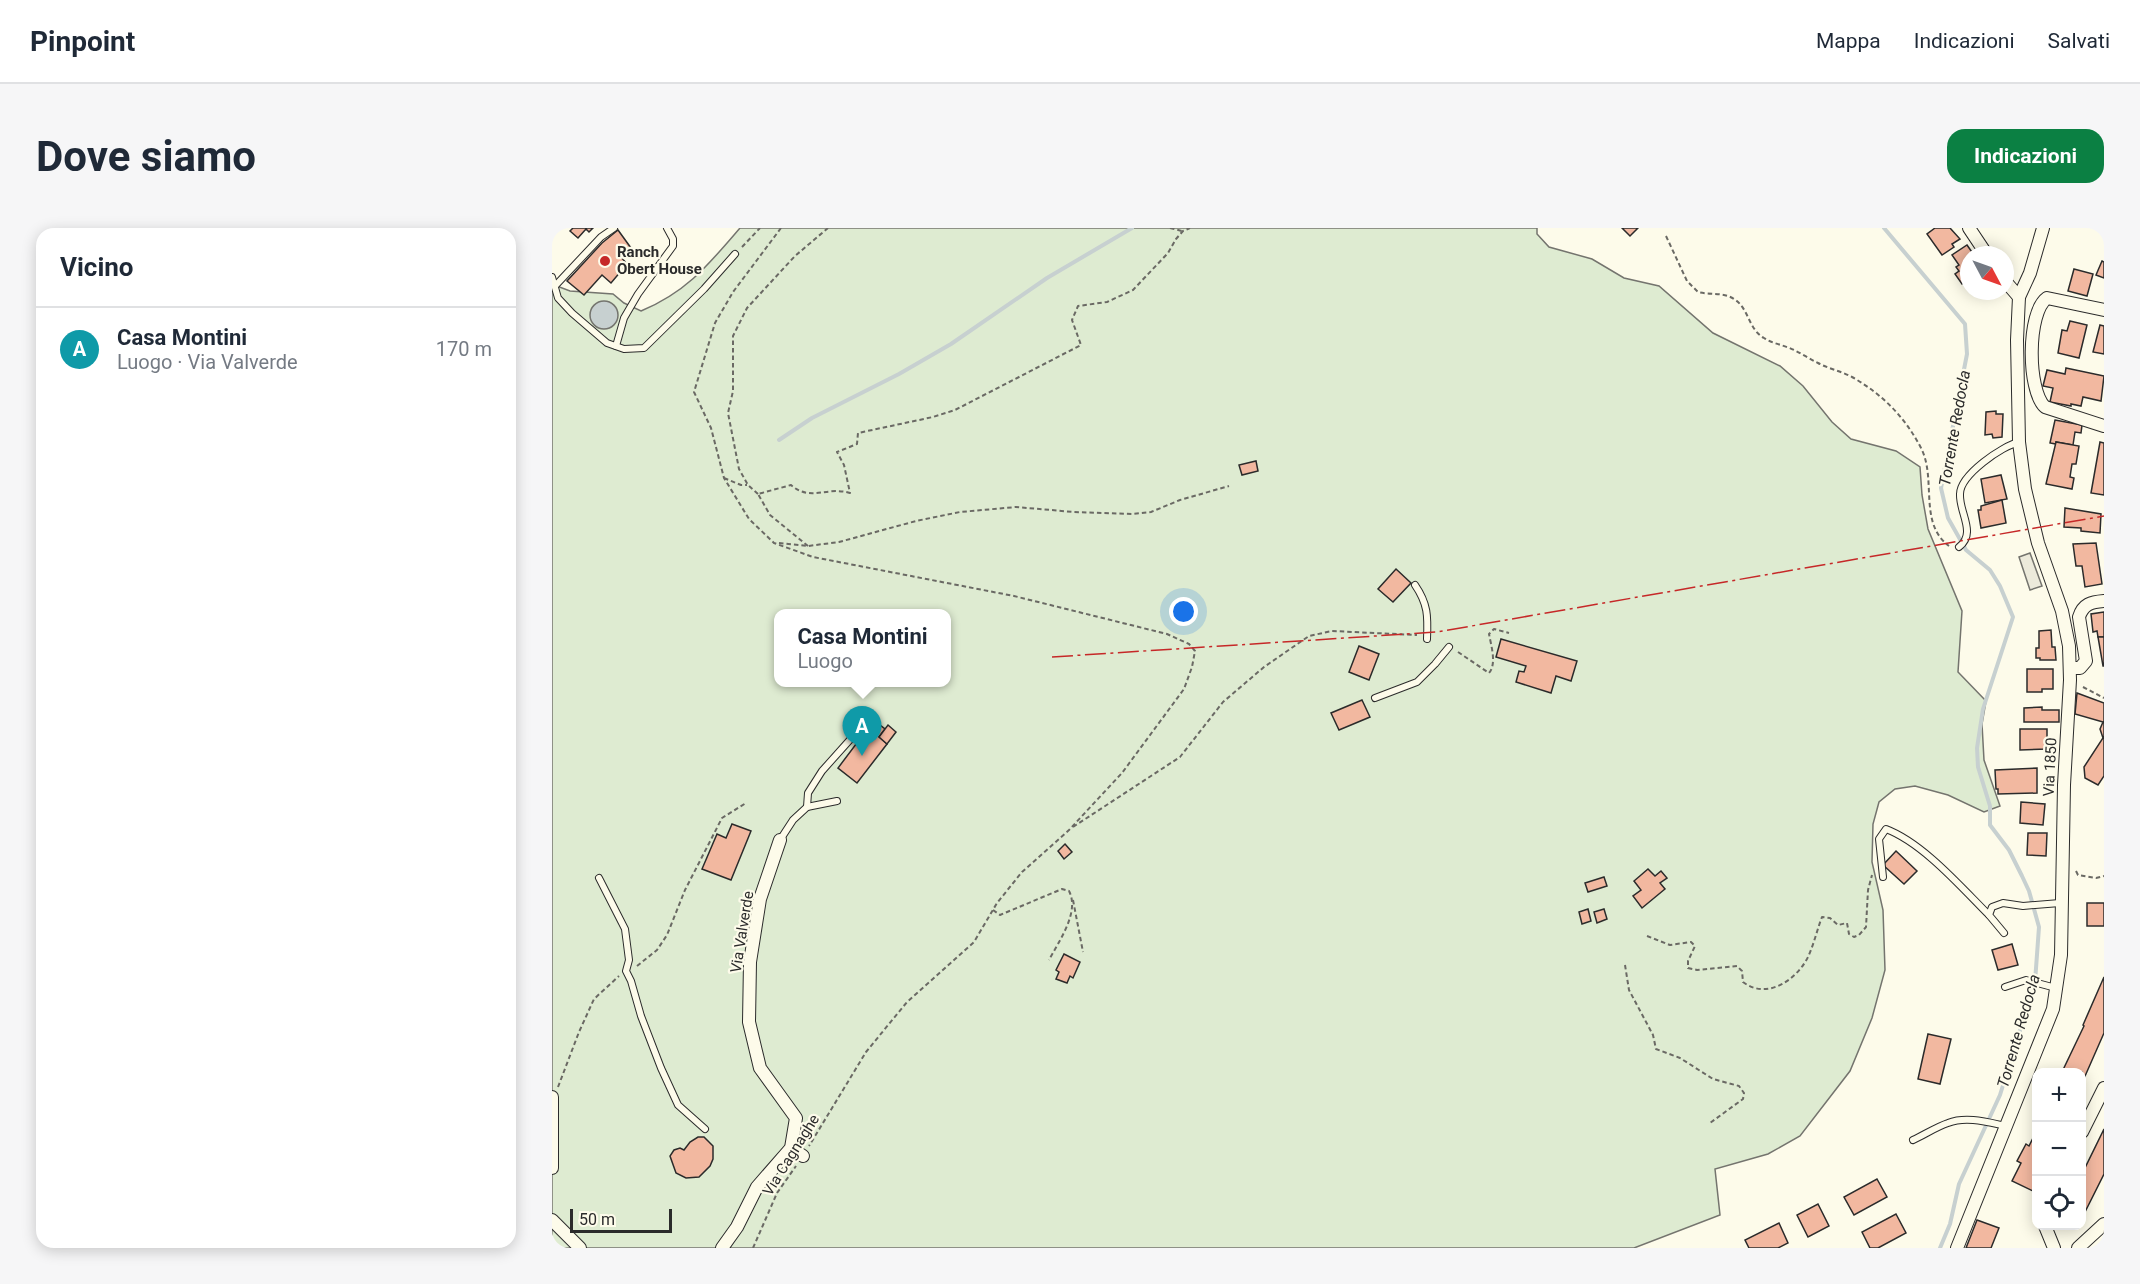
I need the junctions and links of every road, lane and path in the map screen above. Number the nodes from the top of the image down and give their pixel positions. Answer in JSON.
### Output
{"nodes":[{"id":1,"x":614,"y":228,"type":"edge"},
{"id":2,"x":667,"y":228,"type":"edge"},
{"id":3,"x":760,"y":228,"type":"edge"},
{"id":4,"x":781,"y":228,"type":"edge"},
{"id":5,"x":828,"y":228,"type":"edge"},
{"id":6,"x":1170,"y":228,"type":"edge"},
{"id":7,"x":1190,"y":228,"type":"edge"},
{"id":8,"x":1969,"y":228,"type":"edge"},
{"id":9,"x":2043,"y":228,"type":"edge"},
{"id":10,"x":1183,"y":231,"type":"junction"},
{"id":11,"x":1666,"y":236,"type":"dead end"},
{"id":12,"x":1981,"y":246,"type":"edge"},
{"id":13,"x":735,"y":254,"type":"joint"},
{"id":14,"x":552,"y":277,"type":"edge"},
{"id":15,"x":555,"y":286,"type":"junction"},
{"id":16,"x":2014,"y":291,"type":"edge"},
{"id":17,"x":2019,"y":297,"type":"junction"},
{"id":18,"x":2104,"y":310,"type":"edge"},
{"id":19,"x":2018,"y":338,"type":"junction"},
{"id":20,"x":2032,"y":340,"type":"junction"},
{"id":21,"x":616,"y":346,"type":"junction"},
{"id":22,"x":2104,"y":426,"type":"edge"},
{"id":23,"x":2019,"y":442,"type":"junction"},
{"id":24,"x":724,"y":478,"type":"junction"},
{"id":25,"x":748,"y":485,"type":"junction"},
{"id":26,"x":1229,"y":486,"type":"dead end"},
{"id":27,"x":758,"y":494,"type":"junction"},
{"id":28,"x":774,"y":543,"type":"junction"},
{"id":29,"x":808,"y":546,"type":"junction"},
{"id":30,"x":1959,"y":547,"type":"joint"},
{"id":31,"x":1415,"y":585,"type":"dead end"},
{"id":32,"x":2104,"y":601,"type":"edge"},
{"id":33,"x":1509,"y":633,"type":"dead end"},
{"id":34,"x":1427,"y":639,"type":"joint"},
{"id":35,"x":1449,"y":647,"type":"joint"},
{"id":36,"x":2070,"y":674,"type":"junction"},
{"id":37,"x":1375,"y":698,"type":"dead end"},
{"id":38,"x":2104,"y":698,"type":"edge"},
{"id":39,"x":856,"y":733,"type":"dead end"},
{"id":40,"x":837,"y":801,"type":"dead end"},
{"id":41,"x":746,"y":803,"type":"dead end"},
{"id":42,"x":807,"y":807,"type":"junction"},
{"id":43,"x":1069,"y":830,"type":"junction"},
{"id":44,"x":780,"y":840,"type":"joint"},
{"id":45,"x":1880,"y":849,"type":"junction"},
{"id":46,"x":2062,"y":857,"type":"junction"},
{"id":47,"x":2104,"y":876,"type":"edge"},
{"id":48,"x":1883,"y":877,"type":"dead end"},
{"id":49,"x":598,"y":879,"type":"dead end"},
{"id":50,"x":1073,"y":898,"type":"junction"},
{"id":51,"x":2060,"y":903,"type":"junction"},
{"id":52,"x":993,"y":910,"type":"junction"},
{"id":53,"x":1989,"y":915,"type":"junction"},
{"id":54,"x":2004,"y":933,"type":"dead end"},
{"id":55,"x":1647,"y":936,"type":"dead end"},
{"id":56,"x":1083,"y":952,"type":"dead end"},
{"id":57,"x":1049,"y":960,"type":"dead end"},
{"id":58,"x":1625,"y":965,"type":"dead end"},
{"id":59,"x":626,"y":972,"type":"junction"},
{"id":60,"x":2005,"y":987,"type":"dead end"},
{"id":61,"x":2058,"y":988,"type":"junction"},
{"id":62,"x":2104,"y":1088,"type":"edge"},
{"id":63,"x":552,"y":1097,"type":"edge"},
{"id":64,"x":552,"y":1104,"type":"edge"},
{"id":65,"x":1710,"y":1123,"type":"dead end"},
{"id":66,"x":2086,"y":1124,"type":"edge"},
{"id":67,"x":2002,"y":1125,"type":"junction"},
{"id":68,"x":705,"y":1129,"type":"dead end"},
{"id":69,"x":1913,"y":1140,"type":"dead end"},
{"id":70,"x":791,"y":1148,"type":"junction"},
{"id":71,"x":803,"y":1156,"type":"junction"},
{"id":72,"x":552,"y":1168,"type":"edge"},
{"id":73,"x":552,"y":1220,"type":"edge"},
{"id":74,"x":2104,"y":1224,"type":"edge"},
{"id":75,"x":2047,"y":1230,"type":"edge"},
{"id":76,"x":580,"y":1248,"type":"edge"},
{"id":77,"x":722,"y":1248,"type":"edge"},
{"id":78,"x":753,"y":1248,"type":"edge"},
{"id":79,"x":1957,"y":1248,"type":"edge"},
{"id":80,"x":2054,"y":1248,"type":"edge"},
{"id":81,"x":2078,"y":1248,"type":"edge"}],
"edges":[{"from":1,"to":15,"type":"lane"},
{"from":2,"to":21,"type":"lane"},
{"from":3,"to":13,"type":"path"},
{"from":4,"to":24,"type":"path"},
{"from":5,"to":25,"type":"path"},
{"from":6,"to":10,"type":"path"},
{"from":7,"to":10,"type":"path"},
{"from":8,"to":12,"type":"street"},
{"from":9,"to":17,"type":"street"},
{"from":10,"to":27,"type":"path"},
{"from":11,"to":30,"type":"path"},
{"from":13,"to":21,"type":"lane"},
{"from":14,"to":15,"type":"lane"},
{"from":15,"to":21,"type":"lane"},
{"from":16,"to":17,"type":"street"},
{"from":17,"to":19,"type":"street","name":"Via 1850"},
{"from":18,"to":20,"type":"street"},
{"from":19,"to":20,"type":"street"},
{"from":19,"to":23,"type":"street","name":"Via 1850"},
{"from":20,"to":22,"type":"street"},
{"from":23,"to":30,"type":"lane"},
{"from":23,"to":36,"type":"street","name":"Via 1850"},
{"from":24,"to":25,"type":"path"},
{"from":24,"to":28,"type":"path"},
{"from":25,"to":27,"type":"path"},
{"from":26,"to":29,"type":"path"},
{"from":27,"to":29,"type":"path"},
{"from":28,"to":29,"type":"path"},
{"from":28,"to":43,"type":"path"},
{"from":31,"to":34,"type":"lane"},
{"from":32,"to":36,"type":"street"},
{"from":33,"to":35,"type":"path"},
{"from":34,"to":43,"type":"path"},
{"from":35,"to":37,"type":"lane"},
{"from":36,"to":38,"type":"path"},
{"from":36,"to":46,"type":"street","name":"Via 1850"},
{"from":39,"to":42,"type":"lane"},
{"from":40,"to":42,"type":"lane"},
{"from":41,"to":59,"type":"path"},
{"from":42,"to":44,"type":"lane"},
{"from":43,"to":52,"type":"path","name":"Via Cagnaghe"},
{"from":44,"to":70,"type":"street","name":"Via Valverde"},
{"from":45,"to":48,"type":"lane"},
{"from":45,"to":53,"type":"lane"},
{"from":45,"to":55,"type":"path"},
{"from":46,"to":47,"type":"path"},
{"from":46,"to":51,"type":"street","name":"Via 1850"},
{"from":49,"to":59,"type":"lane"},
{"from":50,"to":52,"type":"path"},
{"from":50,"to":56,"type":"path"},
{"from":50,"to":57,"type":"path"},
{"from":51,"to":53,"type":"lane"},
{"from":51,"to":61,"type":"street","name":"Via 1850"},
{"from":52,"to":71,"type":"path","name":"Via Cagnaghe"},
{"from":53,"to":54,"type":"lane"},
{"from":58,"to":65,"type":"path"},
{"from":59,"to":64,"type":"path"},
{"from":59,"to":68,"type":"lane"},
{"from":60,"to":61,"type":"lane"},
{"from":61,"to":67,"type":"street","name":"Via 1850"},
{"from":62,"to":66,"type":"street"},
{"from":63,"to":64,"type":"street"},
{"from":64,"to":72,"type":"street"},
{"from":67,"to":69,"type":"lane"},
{"from":67,"to":79,"type":"street","name":"Via 1850"},
{"from":70,"to":71,"type":"street"},
{"from":70,"to":77,"type":"street"},
{"from":71,"to":78,"type":"path","name":"Via Cagnaghe"},
{"from":73,"to":76,"type":"street"},
{"from":74,"to":81,"type":"street"},
{"from":75,"to":80,"type":"street"}]}
